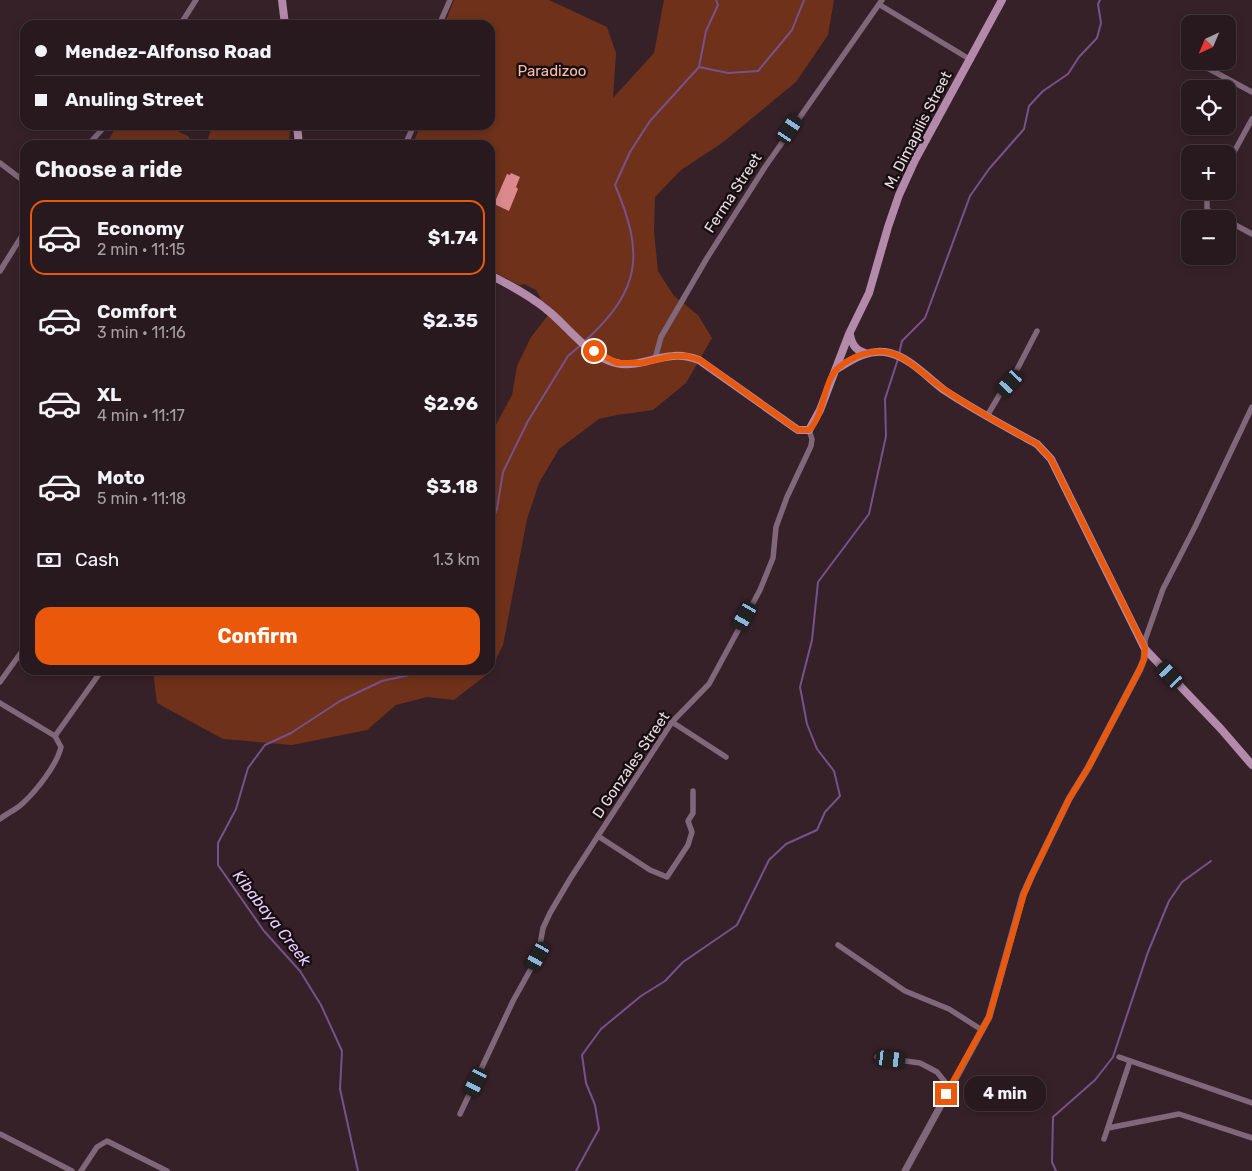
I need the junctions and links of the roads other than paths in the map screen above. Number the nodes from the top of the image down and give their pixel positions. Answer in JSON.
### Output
{"nodes":[{"id":1,"x":196,"y":0,"type":"edge"},
{"id":2,"x":282,"y":0,"type":"edge"},
{"id":3,"x":450,"y":0,"type":"edge"},
{"id":4,"x":1002,"y":0,"type":"edge"},
{"id":5,"x":881,"y":3,"type":"edge"},
{"id":6,"x":183,"y":20,"type":"edge"},
{"id":7,"x":284,"y":20,"type":"edge"},
{"id":8,"x":441,"y":20,"type":"edge"},
{"id":9,"x":971,"y":60,"type":"junction"},
{"id":10,"x":1211,"y":70,"type":"edge"},
{"id":11,"x":1252,"y":92,"type":"edge"},
{"id":12,"x":1252,"y":119,"type":"edge"},
{"id":13,"x":102,"y":130,"type":"edge"},
{"id":14,"x":92,"y":140,"type":"edge"},
{"id":15,"x":1236,"y":148,"type":"edge"},
{"id":16,"x":0,"y":163,"type":"edge"},
{"id":17,"x":20,"y":178,"type":"edge"},
{"id":18,"x":1236,"y":225,"type":"edge"},
{"id":19,"x":1252,"y":234,"type":"edge"},
{"id":20,"x":20,"y":239,"type":"edge"},
{"id":21,"x":0,"y":271,"type":"edge"},
{"id":22,"x":495,"y":278,"type":"edge"},
{"id":23,"x":1037,"y":331,"type":"dead end"},
{"id":24,"x":850,"y":334,"type":"junction"},
{"id":25,"x":864,"y":353,"type":"junction"},
{"id":26,"x":655,"y":359,"type":"junction"},
{"id":27,"x":837,"y":369,"type":"junction"},
{"id":28,"x":1252,"y":407,"type":"edge"},
{"id":29,"x":987,"y":416,"type":"junction"},
{"id":30,"x":809,"y":430,"type":"junction"},
{"id":31,"x":1145,"y":648,"type":"junction"},
{"id":32,"x":20,"y":654,"type":"edge"},
{"id":33,"x":98,"y":675,"type":"edge"},
{"id":34,"x":1,"y":679,"type":"edge"},
{"id":35,"x":0,"y":703,"type":"edge"},
{"id":36,"x":672,"y":722,"type":"junction"},
{"id":37,"x":55,"y":736,"type":"junction"},
{"id":38,"x":726,"y":757,"type":"dead end"},
{"id":39,"x":1252,"y":765,"type":"edge"},
{"id":40,"x":693,"y":791,"type":"dead end"},
{"id":41,"x":0,"y":820,"type":"edge"},
{"id":42,"x":598,"y":836,"type":"junction"},
{"id":43,"x":838,"y":945,"type":"dead end"},
{"id":44,"x":982,"y":1030,"type":"junction"},
{"id":45,"x":877,"y":1057,"type":"dead end"},
{"id":46,"x":1119,"y":1057,"type":"dead end"},
{"id":47,"x":1130,"y":1061,"type":"junction"},
{"id":48,"x":950,"y":1087,"type":"junction"},
{"id":49,"x":1252,"y":1103,"type":"edge"},
{"id":50,"x":460,"y":1114,"type":"dead end"},
{"id":51,"x":1108,"y":1128,"type":"junction"},
{"id":52,"x":0,"y":1134,"type":"edge"},
{"id":53,"x":1252,"y":1138,"type":"edge"},
{"id":54,"x":1104,"y":1139,"type":"dead end"},
{"id":55,"x":72,"y":1171,"type":"edge"},
{"id":56,"x":81,"y":1171,"type":"edge"},
{"id":57,"x":167,"y":1171,"type":"edge"},
{"id":58,"x":905,"y":1171,"type":"edge"}],
"edges":[{"from":1,"to":6,"type":"street"},
{"from":2,"to":7,"type":"main road"},
{"from":3,"to":8,"type":"street"},
{"from":4,"to":9,"type":"main road","name":"M. Dimapilis Street"},
{"from":5,"to":9,"type":"street"},
{"from":5,"to":26,"type":"street","name":"Ferma Street"},
{"from":9,"to":24,"type":"main road","name":"M. Dimapilis Street"},
{"from":10,"to":11,"type":"street"},
{"from":12,"to":15,"type":"street"},
{"from":13,"to":14,"type":"street"},
{"from":16,"to":17,"type":"street"},
{"from":18,"to":19,"type":"street"},
{"from":20,"to":21,"type":"street"},
{"from":22,"to":26,"type":"main road"},
{"from":23,"to":29,"type":"street"},
{"from":24,"to":25,"type":"main road"},
{"from":24,"to":27,"type":"main road","name":"M. Dimapilis Street"},
{"from":25,"to":27,"type":"main road"},
{"from":25,"to":29,"type":"main road"},
{"from":26,"to":30,"type":"main road"},
{"from":27,"to":30,"type":"main road","name":"M. Dimapilis Street"},
{"from":28,"to":31,"type":"street"},
{"from":29,"to":31,"type":"main road"},
{"from":30,"to":36,"type":"street","name":"D Gonzales Street"},
{"from":31,"to":39,"type":"main road"},
{"from":31,"to":44,"type":"street"},
{"from":32,"to":34,"type":"street"},
{"from":33,"to":37,"type":"street"},
{"from":35,"to":37,"type":"street"},
{"from":36,"to":38,"type":"street"},
{"from":36,"to":42,"type":"street","name":"D Gonzales Street"},
{"from":37,"to":41,"type":"street"},
{"from":40,"to":42,"type":"street"},
{"from":42,"to":50,"type":"street","name":"D Gonzales Street"},
{"from":43,"to":44,"type":"street"},
{"from":44,"to":48,"type":"street"},
{"from":45,"to":48,"type":"street"},
{"from":46,"to":47,"type":"street"},
{"from":47,"to":49,"type":"street"},
{"from":47,"to":51,"type":"street"},
{"from":48,"to":58,"type":"street"},
{"from":51,"to":53,"type":"street"},
{"from":51,"to":54,"type":"street"},
{"from":52,"to":55,"type":"street"},
{"from":56,"to":57,"type":"street"}]}
